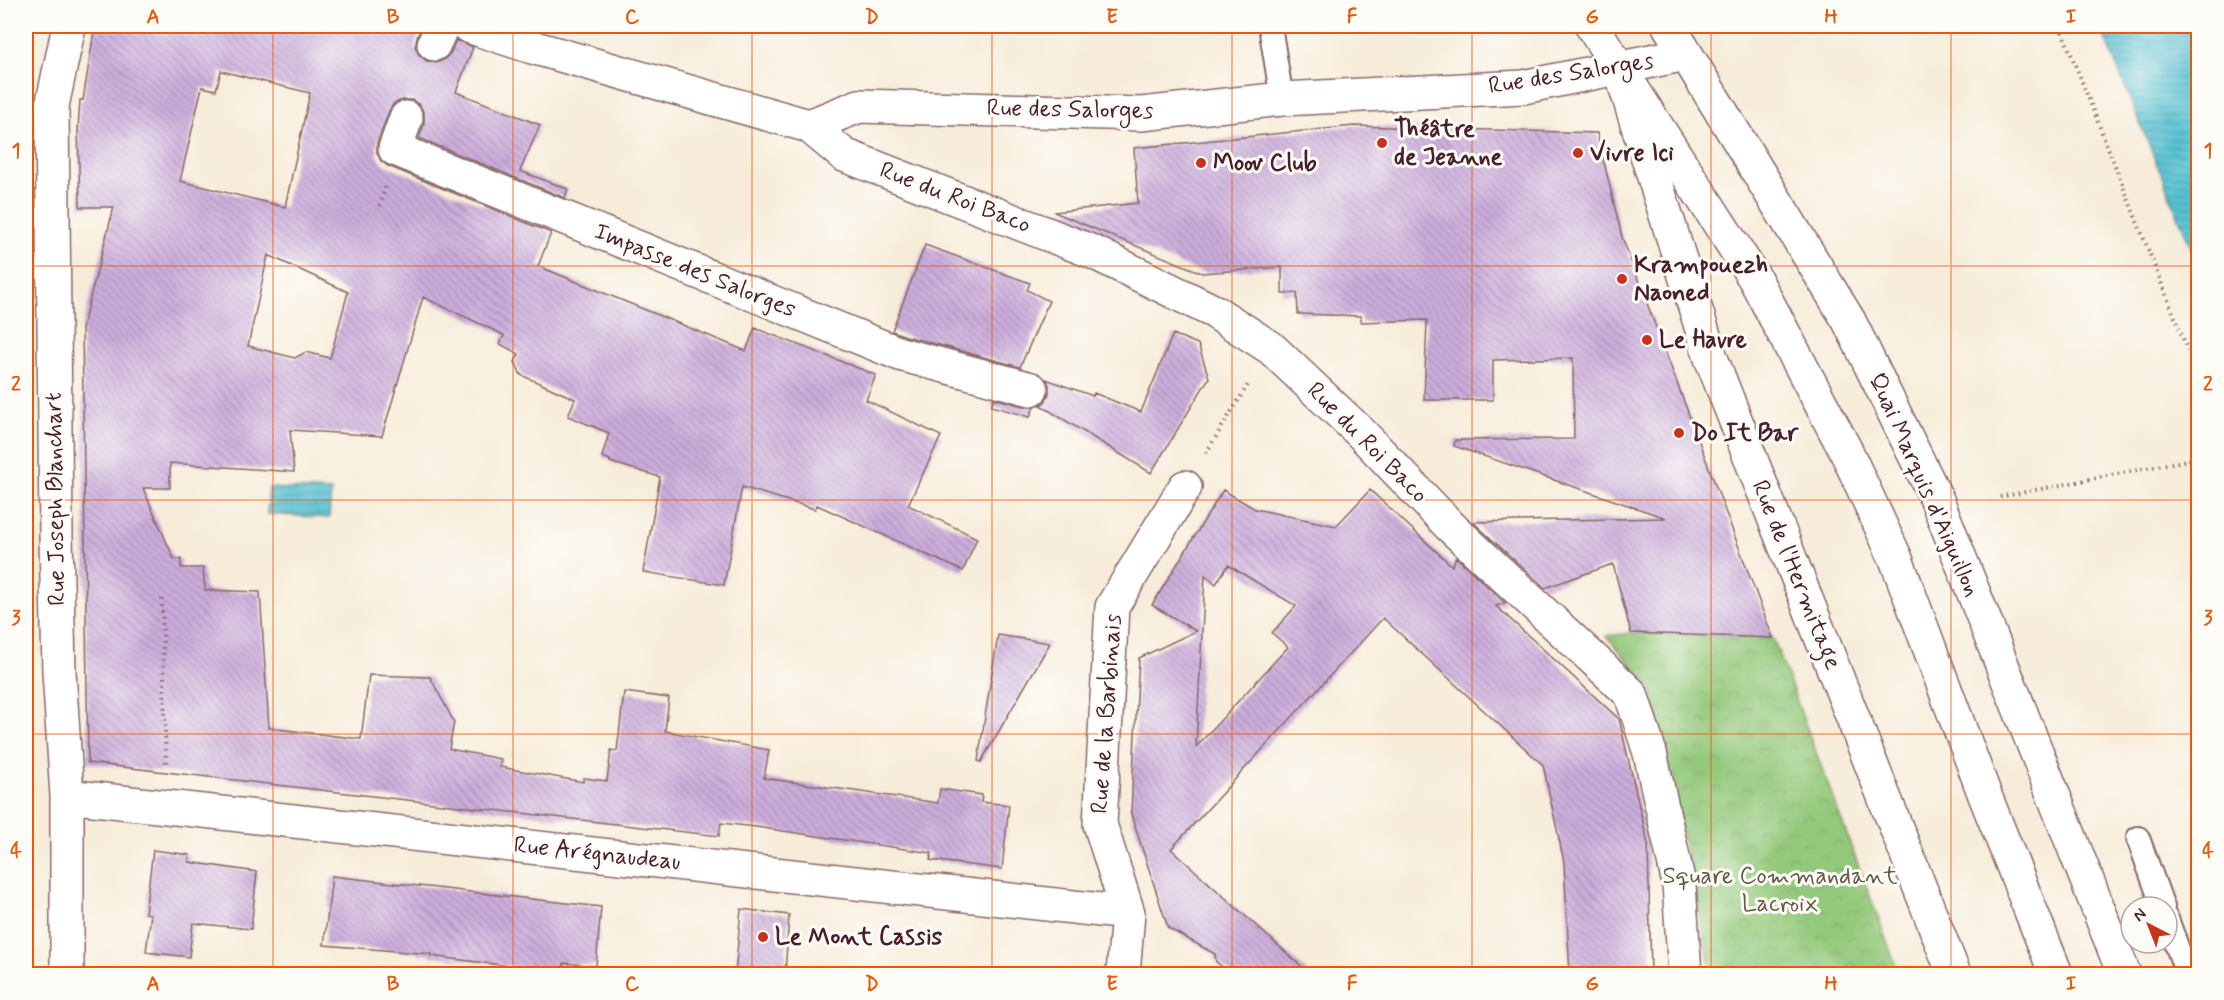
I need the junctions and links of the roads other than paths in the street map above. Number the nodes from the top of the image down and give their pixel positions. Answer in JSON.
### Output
{"nodes":[{"id":1,"x":69,"y":26,"type":"edge"},
{"id":2,"x":468,"y":26,"type":"edge"},
{"id":3,"x":1270,"y":26,"type":"edge"},
{"id":4,"x":1592,"y":26,"type":"edge"},
{"id":5,"x":1669,"y":26,"type":"edge"},
{"id":6,"x":1686,"y":54,"type":"junction"},
{"id":7,"x":1619,"y":68,"type":"junction"},
{"id":8,"x":1282,"y":99,"type":"junction"},
{"id":9,"x":406,"y":118,"type":"dead end"},
{"id":10,"x":809,"y":126,"type":"junction"},
{"id":11,"x":1031,"y":389,"type":"dead end"},
{"id":12,"x":1185,"y":487,"type":"road end"},
{"id":13,"x":67,"y":796,"type":"junction"},
{"id":14,"x":2138,"y":838,"type":"dead end"},
{"id":15,"x":2159,"y":895,"type":"edge"},
{"id":16,"x":1128,"y":913,"type":"junction"},
{"id":17,"x":2179,"y":953,"type":"edge"},
{"id":18,"x":67,"y":975,"type":"edge"},
{"id":19,"x":1123,"y":975,"type":"edge"},
{"id":20,"x":1685,"y":975,"type":"edge"},
{"id":21,"x":1954,"y":975,"type":"edge"},
{"id":22,"x":2056,"y":975,"type":"edge"},
{"id":23,"x":2124,"y":975,"type":"edge"},
{"id":24,"x":2187,"y":975,"type":"edge"}],
"edges":[{"from":1,"to":13,"type":"street","name":"Rue Joseph Blanchart"},
{"from":2,"to":10,"type":"street"},
{"from":3,"to":8,"type":"lane"},
{"from":4,"to":7,"type":"street"},
{"from":5,"to":6,"type":"street","name":"Quai Marquis d'Aiguillon"},
{"from":6,"to":7,"type":"street","name":"Rue des Salorges"},
{"from":6,"to":23,"type":"street","name":"Quai Marquis d'Aiguillon"},
{"from":7,"to":8,"type":"street","name":"Rue des Salorges"},
{"from":7,"to":21,"type":"street","name":"Rue de l'Hermitage"},
{"from":7,"to":22,"type":"street"},
{"from":8,"to":10,"type":"street","name":"Rue des Salorges"},
{"from":9,"to":11,"type":"street","name":"Impasse des Salorges"},
{"from":10,"to":20,"type":"street","name":"Rue du Roi Baco"},
{"from":12,"to":16,"type":"street","name":"Rue de la Barbinais"},
{"from":13,"to":16,"type":"street","name":"Rue Arégnaudeau"},
{"from":13,"to":18,"type":"street","name":"Rue Joseph Blanchart"},
{"from":14,"to":15,"type":"lane"},
{"from":16,"to":19,"type":"street","name":"Rue de la Barbinais"},
{"from":17,"to":24,"type":"lane"}]}
